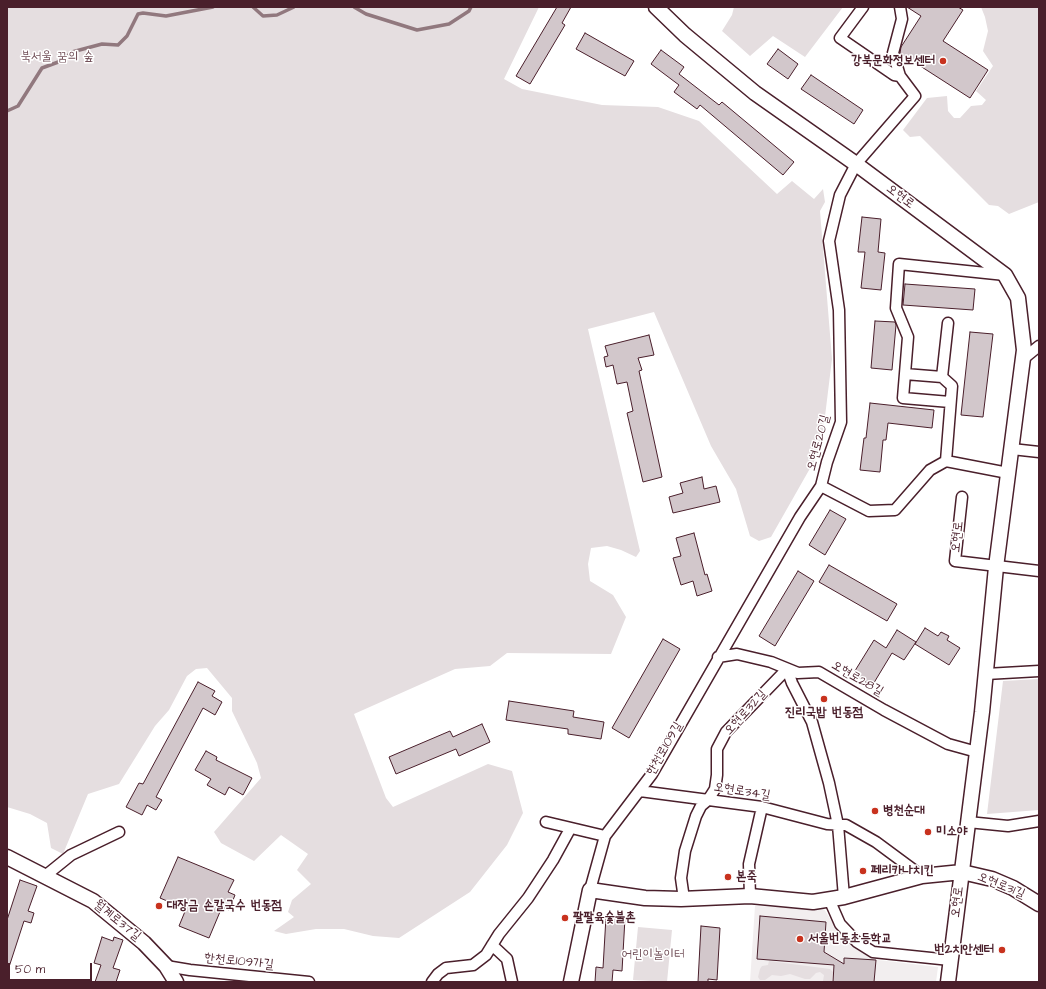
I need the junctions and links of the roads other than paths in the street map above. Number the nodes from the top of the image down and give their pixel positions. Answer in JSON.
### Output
{"nodes":[{"id":1,"x":656,"y":7,"type":"edge"},
{"id":2,"x":862,"y":7,"type":"edge"},
{"id":3,"x":900,"y":7,"type":"edge"},
{"id":4,"x":900,"y":76,"type":"junction"},
{"id":5,"x":856,"y":164,"type":"junction"},
{"id":6,"x":1005,"y":275,"type":"junction"},
{"id":7,"x":948,"y":323,"type":"dead end"},
{"id":8,"x":1039,"y":346,"type":"edge"},
{"id":9,"x":1023,"y":359,"type":"junction"},
{"id":10,"x":905,"y":374,"type":"junction"},
{"id":11,"x":942,"y":377,"type":"junction"},
{"id":12,"x":950,"y":402,"type":"junction"},
{"id":13,"x":1012,"y":449,"type":"junction"},
{"id":14,"x":1039,"y":452,"type":"edge"},
{"id":15,"x":946,"y":461,"type":"junction"},
{"id":16,"x":1008,"y":473,"type":"junction"},
{"id":17,"x":821,"y":486,"type":"junction"},
{"id":18,"x":962,"y":497,"type":"dead end"},
{"id":19,"x":996,"y":567,"type":"junction"},
{"id":20,"x":1039,"y":571,"type":"edge"},
{"id":21,"x":718,"y":657,"type":"junction"},
{"id":22,"x":787,"y":669,"type":"junction"},
{"id":23,"x":1039,"y":671,"type":"edge"},
{"id":24,"x":986,"y":674,"type":"junction"},
{"id":25,"x":977,"y":752,"type":"junction"},
{"id":26,"x":640,"y":791,"type":"junction"},
{"id":27,"x":708,"y":800,"type":"junction"},
{"id":28,"x":762,"y":807,"type":"junction"},
{"id":29,"x":1039,"y":821,"type":"edge"},
{"id":30,"x":546,"y":822,"type":"dead end"},
{"id":31,"x":968,"y":822,"type":"junction"},
{"id":32,"x":838,"y":825,"type":"junction"},
{"id":33,"x":570,"y":829,"type":"junction"},
{"id":34,"x":119,"y":832,"type":"dead end"},
{"id":35,"x":605,"y":836,"type":"junction"},
{"id":36,"x":7,"y":857,"type":"edge"},
{"id":37,"x":962,"y":872,"type":"junction"},
{"id":38,"x":45,"y":876,"type":"junction"},
{"id":39,"x":922,"y":876,"type":"junction"},
{"id":40,"x":590,"y":890,"type":"junction"},
{"id":41,"x":750,"y":896,"type":"junction"},
{"id":42,"x":844,"y":896,"type":"junction"},
{"id":43,"x":684,"y":899,"type":"junction"},
{"id":44,"x":829,"y":899,"type":"junction"},
{"id":45,"x":1039,"y":904,"type":"edge"},
{"id":46,"x":492,"y":945,"type":"junction"},
{"id":47,"x":950,"y":960,"type":"junction"},
{"id":48,"x":166,"y":966,"type":"junction"},
{"id":49,"x":176,"y":982,"type":"edge"},
{"id":50,"x":309,"y":982,"type":"edge"},
{"id":51,"x":432,"y":982,"type":"edge"},
{"id":52,"x":512,"y":982,"type":"edge"},
{"id":53,"x":571,"y":982,"type":"edge"},
{"id":54,"x":948,"y":982,"type":"edge"}],
"edges":[{"from":1,"to":5,"type":"street","name":"오현로"},
{"from":2,"to":4,"type":"street"},
{"from":3,"to":4,"type":"street"},
{"from":4,"to":5,"type":"street","name":"오현로20길"},
{"from":5,"to":6,"type":"street","name":"오현로"},
{"from":5,"to":17,"type":"street","name":"오현로20길"},
{"from":6,"to":9,"type":"street","name":"오현로"},
{"from":6,"to":10,"type":"street"},
{"from":7,"to":11,"type":"street"},
{"from":8,"to":9,"type":"street"},
{"from":9,"to":13,"type":"street","name":"오현로"},
{"from":10,"to":11,"type":"street"},
{"from":10,"to":12,"type":"street"},
{"from":11,"to":12,"type":"street"},
{"from":12,"to":15,"type":"street"},
{"from":13,"to":14,"type":"street"},
{"from":13,"to":16,"type":"street","name":"오현로"},
{"from":15,"to":16,"type":"street"},
{"from":15,"to":17,"type":"street"},
{"from":16,"to":19,"type":"street","name":"오현로"},
{"from":17,"to":21,"type":"street","name":"오현로20길"},
{"from":18,"to":19,"type":"street","name":"오현로"},
{"from":19,"to":20,"type":"street"},
{"from":19,"to":24,"type":"street","name":"오현로"},
{"from":21,"to":22,"type":"street","name":"오현로28길"},
{"from":21,"to":26,"type":"street","name":"한천로109길"},
{"from":22,"to":25,"type":"street","name":"오현로28길"},
{"from":22,"to":27,"type":"street","name":"오현로32길"},
{"from":22,"to":32,"type":"street"},
{"from":23,"to":24,"type":"street"},
{"from":24,"to":25,"type":"street","name":"오현로"},
{"from":25,"to":31,"type":"street","name":"오현로"},
{"from":26,"to":27,"type":"street","name":"오현로34길"},
{"from":26,"to":35,"type":"street","name":"한천로109길"},
{"from":27,"to":28,"type":"street","name":"오현로34길"},
{"from":27,"to":43,"type":"street","name":"오현로32길"},
{"from":28,"to":32,"type":"street","name":"오현로34길"},
{"from":28,"to":41,"type":"street"},
{"from":29,"to":31,"type":"street"},
{"from":30,"to":33,"type":"street"},
{"from":31,"to":37,"type":"street","name":"오현로"},
{"from":32,"to":39,"type":"street","name":"오현로34길"},
{"from":32,"to":42,"type":"street"},
{"from":33,"to":35,"type":"street"},
{"from":33,"to":46,"type":"street"},
{"from":34,"to":38,"type":"street"},
{"from":35,"to":40,"type":"street","name":"한천로109길"},
{"from":36,"to":38,"type":"street","name":"월계로37길"},
{"from":37,"to":39,"type":"street"},
{"from":37,"to":45,"type":"street","name":"오현로31길"},
{"from":37,"to":47,"type":"street","name":"오현로"},
{"from":38,"to":48,"type":"street","name":"월계로37길"},
{"from":39,"to":42,"type":"street"},
{"from":40,"to":43,"type":"street"},
{"from":40,"to":53,"type":"street","name":"한천로109길"},
{"from":41,"to":43,"type":"street"},
{"from":41,"to":44,"type":"street"},
{"from":42,"to":44,"type":"street"},
{"from":44,"to":47,"type":"street"},
{"from":46,"to":51,"type":"street"},
{"from":46,"to":52,"type":"street"},
{"from":47,"to":54,"type":"street","name":"오현로"},
{"from":48,"to":49,"type":"street","name":"월계로37길"},
{"from":48,"to":50,"type":"street","name":"한천로109가길"}]}
